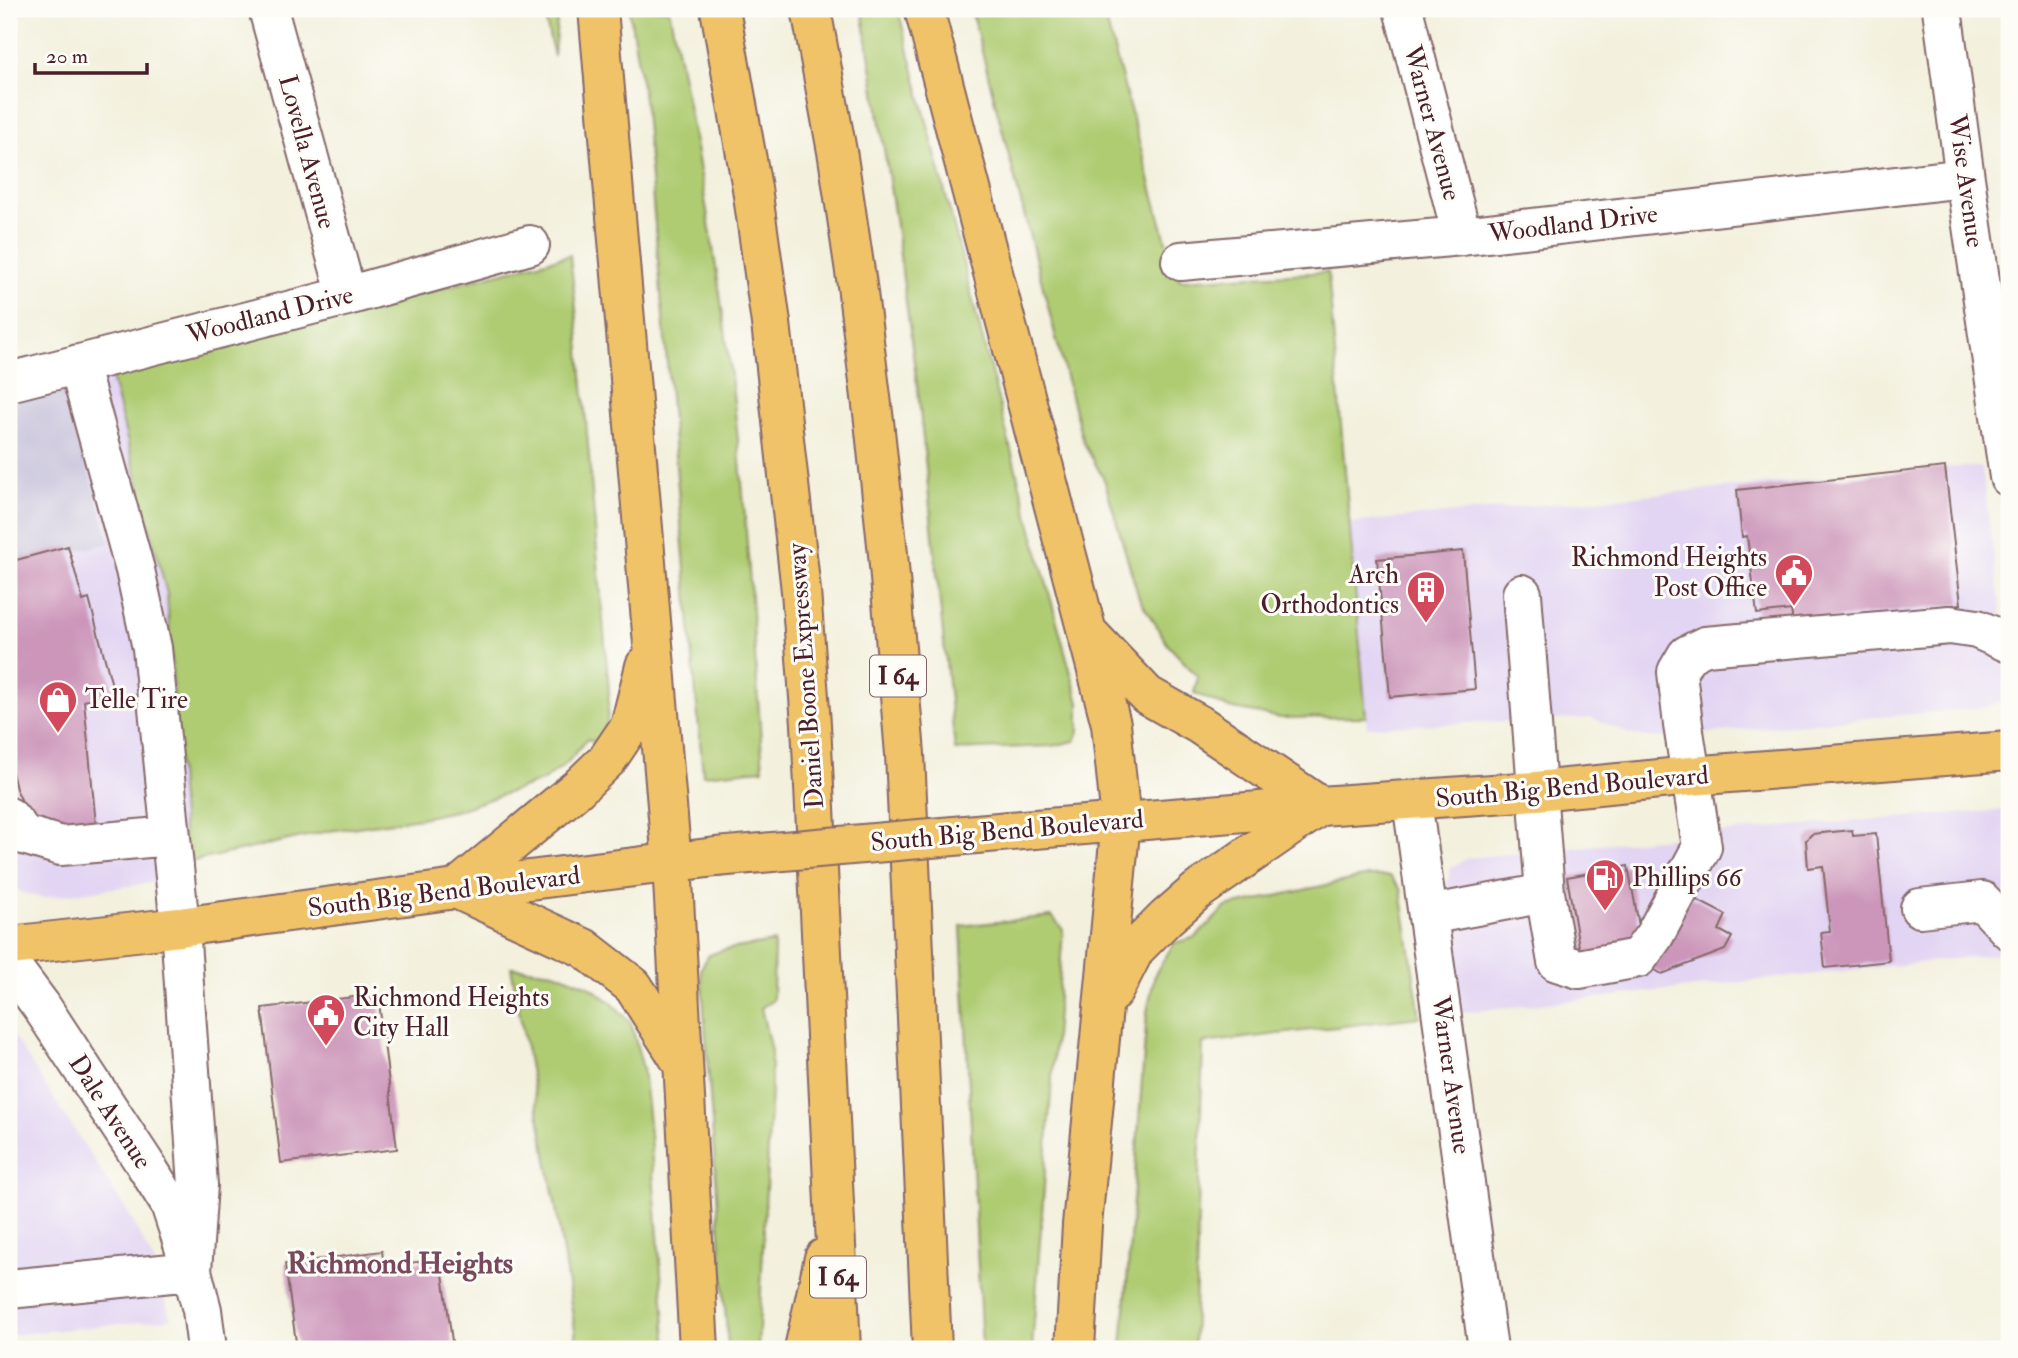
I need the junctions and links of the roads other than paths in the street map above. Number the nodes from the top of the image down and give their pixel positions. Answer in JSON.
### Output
{"nodes":[{"id":1,"x":268,"y":9,"type":"edge"},
{"id":2,"x":597,"y":9,"type":"edge"},
{"id":3,"x":720,"y":9,"type":"edge"},
{"id":4,"x":811,"y":9,"type":"edge"},
{"id":5,"x":924,"y":9,"type":"edge"},
{"id":6,"x":1403,"y":9,"type":"edge"},
{"id":7,"x":1942,"y":9,"type":"edge"},
{"id":8,"x":1965,"y":178,"type":"junction"},
{"id":9,"x":1462,"y":236,"type":"junction"},
{"id":10,"x":530,"y":245,"type":"dead end"},
{"id":11,"x":1181,"y":261,"type":"dead end"},
{"id":12,"x":347,"y":296,"type":"junction"},
{"id":13,"x":78,"y":364,"type":"junction"},
{"id":14,"x":9,"y":382,"type":"edge"},
{"id":15,"x":2009,"y":477,"type":"edge"},
{"id":16,"x":1522,"y":594,"type":"dead end"},
{"id":17,"x":1087,"y":632,"type":"junction"},
{"id":18,"x":652,"y":640,"type":"junction"},
{"id":19,"x":2009,"y":642,"type":"edge"},
{"id":20,"x":2009,"y":751,"type":"edge"},
{"id":21,"x":1691,"y":776,"type":"junction"},
{"id":22,"x":1536,"y":791,"type":"junction"},
{"id":23,"x":1412,"y":801,"type":"junction"},
{"id":24,"x":1321,"y":806,"type":"junction"},
{"id":25,"x":9,"y":817,"type":"edge"},
{"id":26,"x":1121,"y":821,"type":"junction"},
{"id":27,"x":170,"y":836,"type":"junction"},
{"id":28,"x":672,"y":863,"type":"junction"},
{"id":29,"x":456,"y":889,"type":"junction"},
{"id":30,"x":1545,"y":893,"type":"junction"},
{"id":31,"x":1920,"y":908,"type":"dead end"},
{"id":32,"x":1429,"y":915,"type":"junction"},
{"id":33,"x":180,"y":927,"type":"junction"},
{"id":34,"x":2009,"y":930,"type":"edge"},
{"id":35,"x":9,"y":946,"type":"edge"},
{"id":36,"x":9,"y":963,"type":"edge"},
{"id":37,"x":1103,"y":1013,"type":"junction"},
{"id":38,"x":683,"y":1064,"type":"junction"},
{"id":39,"x":835,"y":1204,"type":"junction"},
{"id":40,"x":192,"y":1271,"type":"junction"},
{"id":41,"x":9,"y":1289,"type":"edge"},
{"id":42,"x":207,"y":1349,"type":"edge"},
{"id":43,"x":698,"y":1349,"type":"edge"},
{"id":44,"x":804,"y":1349,"type":"edge"},
{"id":45,"x":841,"y":1349,"type":"edge"},
{"id":46,"x":932,"y":1349,"type":"edge"},
{"id":47,"x":1075,"y":1349,"type":"edge"},
{"id":48,"x":1488,"y":1349,"type":"edge"}],
"edges":[{"from":1,"to":12,"type":"street","name":"Lovella Avenue"},
{"from":2,"to":18,"type":"main road"},
{"from":3,"to":39,"type":"main road","name":"Daniel Boone Expressway","number":"I 64"},
{"from":4,"to":46,"type":"main road","number":"I 64"},
{"from":5,"to":17,"type":"main road"},
{"from":6,"to":9,"type":"street","name":"Warner Avenue"},
{"from":7,"to":8,"type":"street","name":"Wise Avenue"},
{"from":8,"to":9,"type":"street","name":"Woodland Drive"},
{"from":8,"to":15,"type":"street","name":"Wise Avenue"},
{"from":9,"to":11,"type":"street","name":"Woodland Drive"},
{"from":10,"to":12,"type":"street","name":"Woodland Drive"},
{"from":12,"to":13,"type":"street","name":"Woodland Drive"},
{"from":13,"to":14,"type":"street","name":"Woodland Drive"},
{"from":13,"to":27,"type":"street","name":"Dale Avenue"},
{"from":16,"to":22,"type":"street"},
{"from":17,"to":24,"type":"main road"},
{"from":17,"to":26,"type":"main road"},
{"from":18,"to":28,"type":"main road"},
{"from":18,"to":29,"type":"main road"},
{"from":19,"to":21,"type":"street"},
{"from":20,"to":21,"type":"main road","name":"South Big Bend Boulevard"},
{"from":21,"to":22,"type":"main road","name":"South Big Bend Boulevard"},
{"from":21,"to":30,"type":"street"},
{"from":22,"to":23,"type":"main road","name":"South Big Bend Boulevard"},
{"from":22,"to":30,"type":"street"},
{"from":23,"to":24,"type":"main road","name":"South Big Bend Boulevard"},
{"from":23,"to":32,"type":"street","name":"Warner Avenue"},
{"from":24,"to":26,"type":"main road","name":"South Big Bend Boulevard"},
{"from":24,"to":37,"type":"main road"},
{"from":25,"to":27,"type":"street"},
{"from":26,"to":28,"type":"main road","name":"South Big Bend Boulevard","bridge":true},
{"from":26,"to":37,"type":"main road"},
{"from":27,"to":33,"type":"street","name":"Dale Avenue"},
{"from":28,"to":29,"type":"main road","name":"South Big Bend Boulevard"},
{"from":28,"to":38,"type":"main road"},
{"from":29,"to":33,"type":"main road","name":"South Big Bend Boulevard"},
{"from":29,"to":38,"type":"main road"},
{"from":30,"to":32,"type":"street"},
{"from":31,"to":34,"type":"street"},
{"from":32,"to":48,"type":"street","name":"Warner Avenue"},
{"from":33,"to":35,"type":"main road","name":"South Big Bend Boulevard"},
{"from":33,"to":40,"type":"street","name":"Dale Avenue"},
{"from":36,"to":40,"type":"street","name":"Dale Avenue"},
{"from":37,"to":47,"type":"main road"},
{"from":38,"to":43,"type":"main road"},
{"from":39,"to":44,"type":"main road"},
{"from":39,"to":45,"type":"main road","name":"Daniel Boone Expressway","number":"I 64"},
{"from":40,"to":41,"type":"street"},
{"from":40,"to":42,"type":"street","name":"Dale Avenue"}]}
